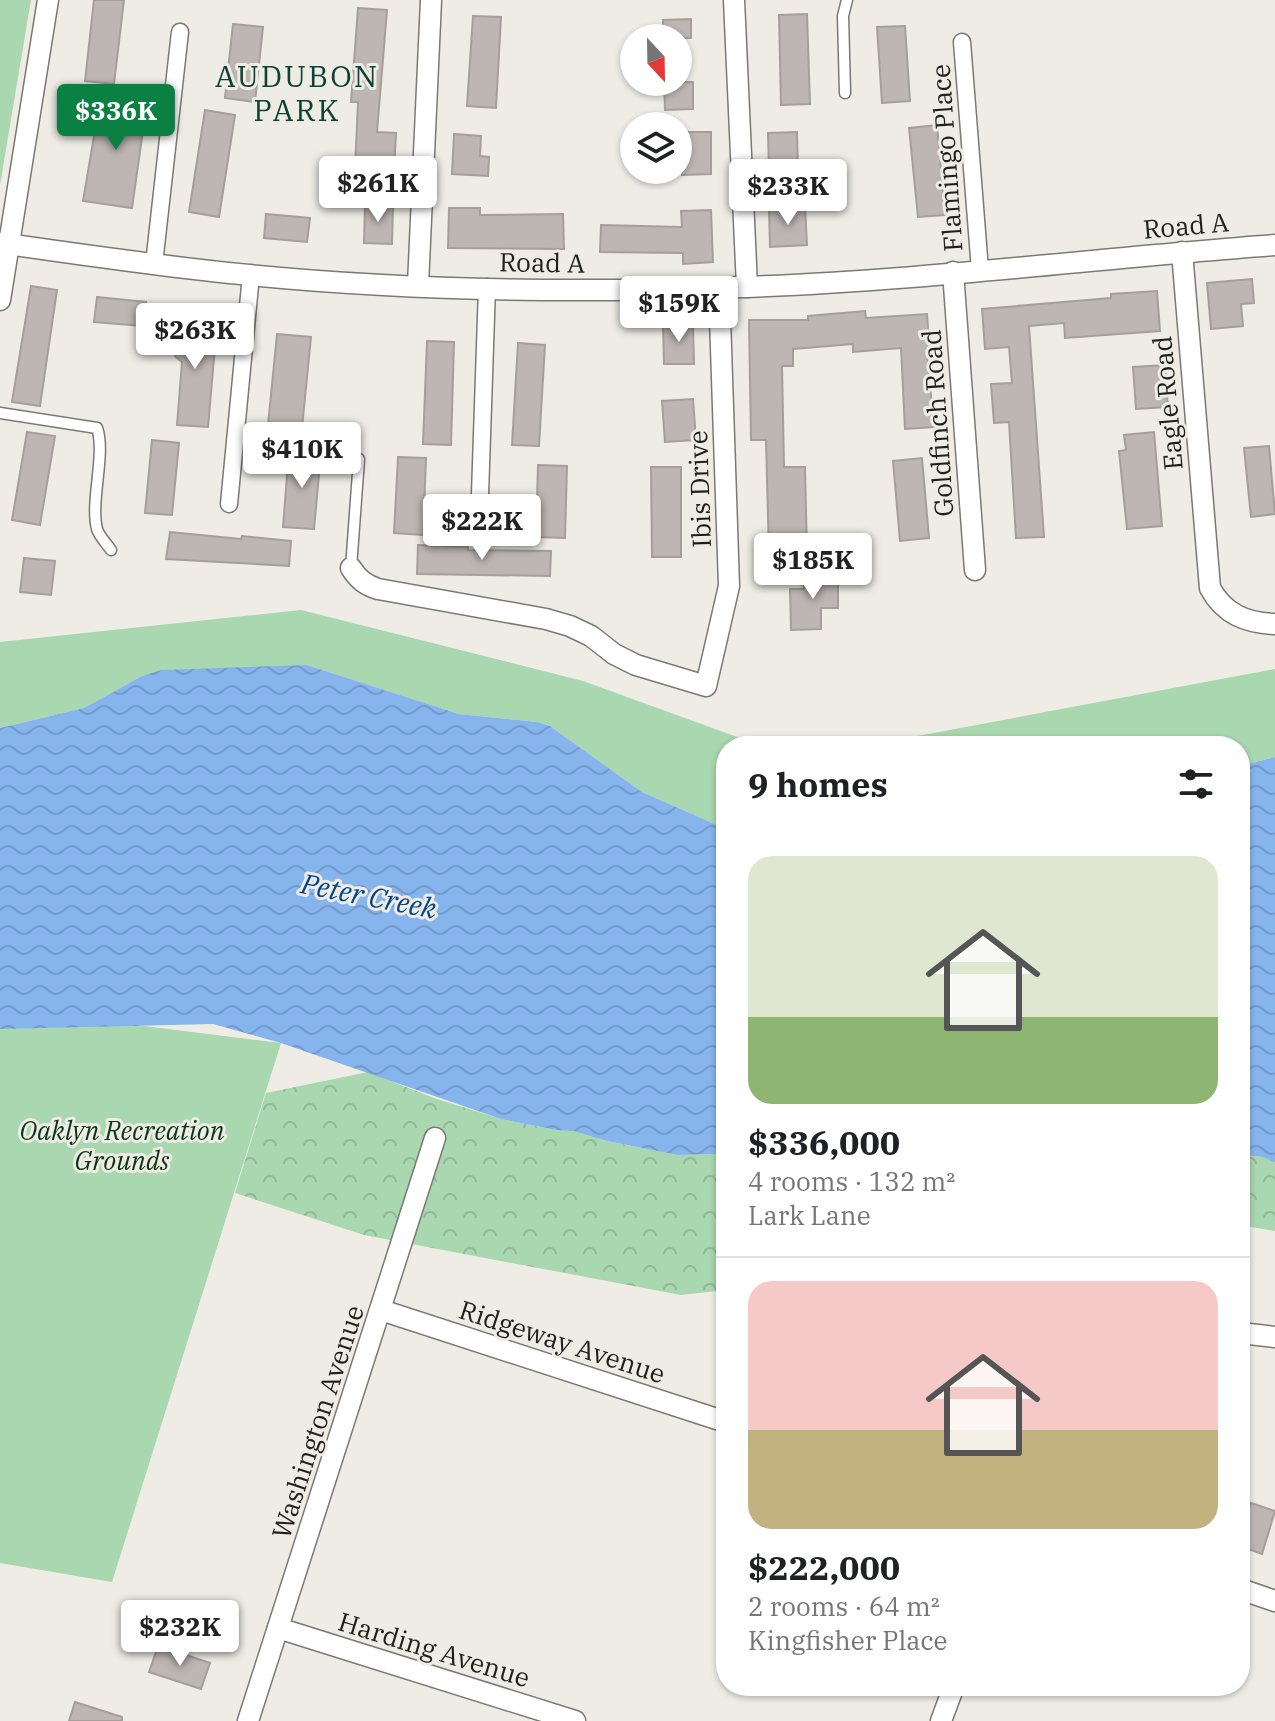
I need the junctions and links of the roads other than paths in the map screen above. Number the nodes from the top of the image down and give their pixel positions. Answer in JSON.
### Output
{"nodes":[{"id":1,"x":48,"y":0,"type":"edge"},
{"id":2,"x":431,"y":0,"type":"edge"},
{"id":3,"x":734,"y":0,"type":"edge"},
{"id":4,"x":847,"y":0,"type":"edge"},
{"id":5,"x":180,"y":32,"type":"dead end"},
{"id":6,"x":962,"y":42,"type":"dead end"},
{"id":7,"x":845,"y":93,"type":"dead end"},
{"id":8,"x":4,"y":244,"type":"edge"},
{"id":9,"x":1275,"y":245,"type":"edge"},
{"id":10,"x":1182,"y":252,"type":"junction"},
{"id":11,"x":154,"y":264,"type":"junction"},
{"id":12,"x":980,"y":270,"type":"junction"},
{"id":13,"x":953,"y":272,"type":"junction"},
{"id":14,"x":251,"y":275,"type":"junction"},
{"id":15,"x":418,"y":285,"type":"junction"},
{"id":16,"x":487,"y":287,"type":"junction"},
{"id":17,"x":747,"y":287,"type":"junction"},
{"id":18,"x":719,"y":288,"type":"junction"},
{"id":19,"x":0,"y":300,"type":"edge"},
{"id":20,"x":0,"y":413,"type":"edge"},
{"id":21,"x":359,"y":459,"type":"dead end"},
{"id":22,"x":229,"y":504,"type":"dead end"},
{"id":23,"x":479,"y":524,"type":"dead end"},
{"id":24,"x":111,"y":550,"type":"dead end"},
{"id":25,"x":351,"y":568,"type":"joint"},
{"id":26,"x":975,"y":570,"type":"dead end"},
{"id":27,"x":1275,"y":624,"type":"edge"},
{"id":28,"x":435,"y":1138,"type":"dead end"},
{"id":29,"x":381,"y":1310,"type":"junction"},
{"id":30,"x":1250,"y":1334,"type":"edge"},
{"id":31,"x":1275,"y":1337,"type":"edge"},
{"id":32,"x":716,"y":1419,"type":"edge"},
{"id":33,"x":1250,"y":1592,"type":"edge"},
{"id":34,"x":1275,"y":1601,"type":"edge"},
{"id":35,"x":278,"y":1628,"type":"junction"},
{"id":36,"x":950,"y":1696,"type":"edge"},
{"id":37,"x":248,"y":1721,"type":"edge"},
{"id":38,"x":575,"y":1721,"type":"edge"},
{"id":39,"x":941,"y":1721,"type":"edge"}],
"edges":[{"from":1,"to":8,"type":"street"},
{"from":2,"to":15,"type":"street"},
{"from":3,"to":17,"type":"street"},
{"from":4,"to":7,"type":"lane"},
{"from":5,"to":11,"type":"street"},
{"from":6,"to":12,"type":"street","name":"Flamingo Place"},
{"from":8,"to":11,"type":"street","name":"Road A"},
{"from":8,"to":19,"type":"street"},
{"from":9,"to":10,"type":"street","name":"Road A"},
{"from":10,"to":12,"type":"street","name":"Road A"},
{"from":10,"to":27,"type":"street","name":"Eagle Road"},
{"from":11,"to":14,"type":"street","name":"Road A"},
{"from":12,"to":13,"type":"street","name":"Road A"},
{"from":13,"to":17,"type":"street","name":"Road A"},
{"from":13,"to":26,"type":"street","name":"Goldfinch Road"},
{"from":14,"to":15,"type":"street","name":"Road A"},
{"from":14,"to":22,"type":"street"},
{"from":15,"to":16,"type":"street","name":"Road A"},
{"from":16,"to":18,"type":"street","name":"Road A"},
{"from":16,"to":23,"type":"street"},
{"from":17,"to":18,"type":"street","name":"Road A"},
{"from":18,"to":25,"type":"street","name":"Ibis Drive"},
{"from":20,"to":24,"type":"lane"},
{"from":21,"to":25,"type":"lane"},
{"from":28,"to":29,"type":"street","name":"Washington Avenue"},
{"from":29,"to":32,"type":"street","name":"Ridgeway Avenue"},
{"from":29,"to":35,"type":"street","name":"Washington Avenue"},
{"from":30,"to":31,"type":"street"},
{"from":33,"to":34,"type":"street"},
{"from":35,"to":37,"type":"street","name":"Washington Avenue"},
{"from":35,"to":38,"type":"street","name":"Harding Avenue"},
{"from":36,"to":39,"type":"street"}]}
